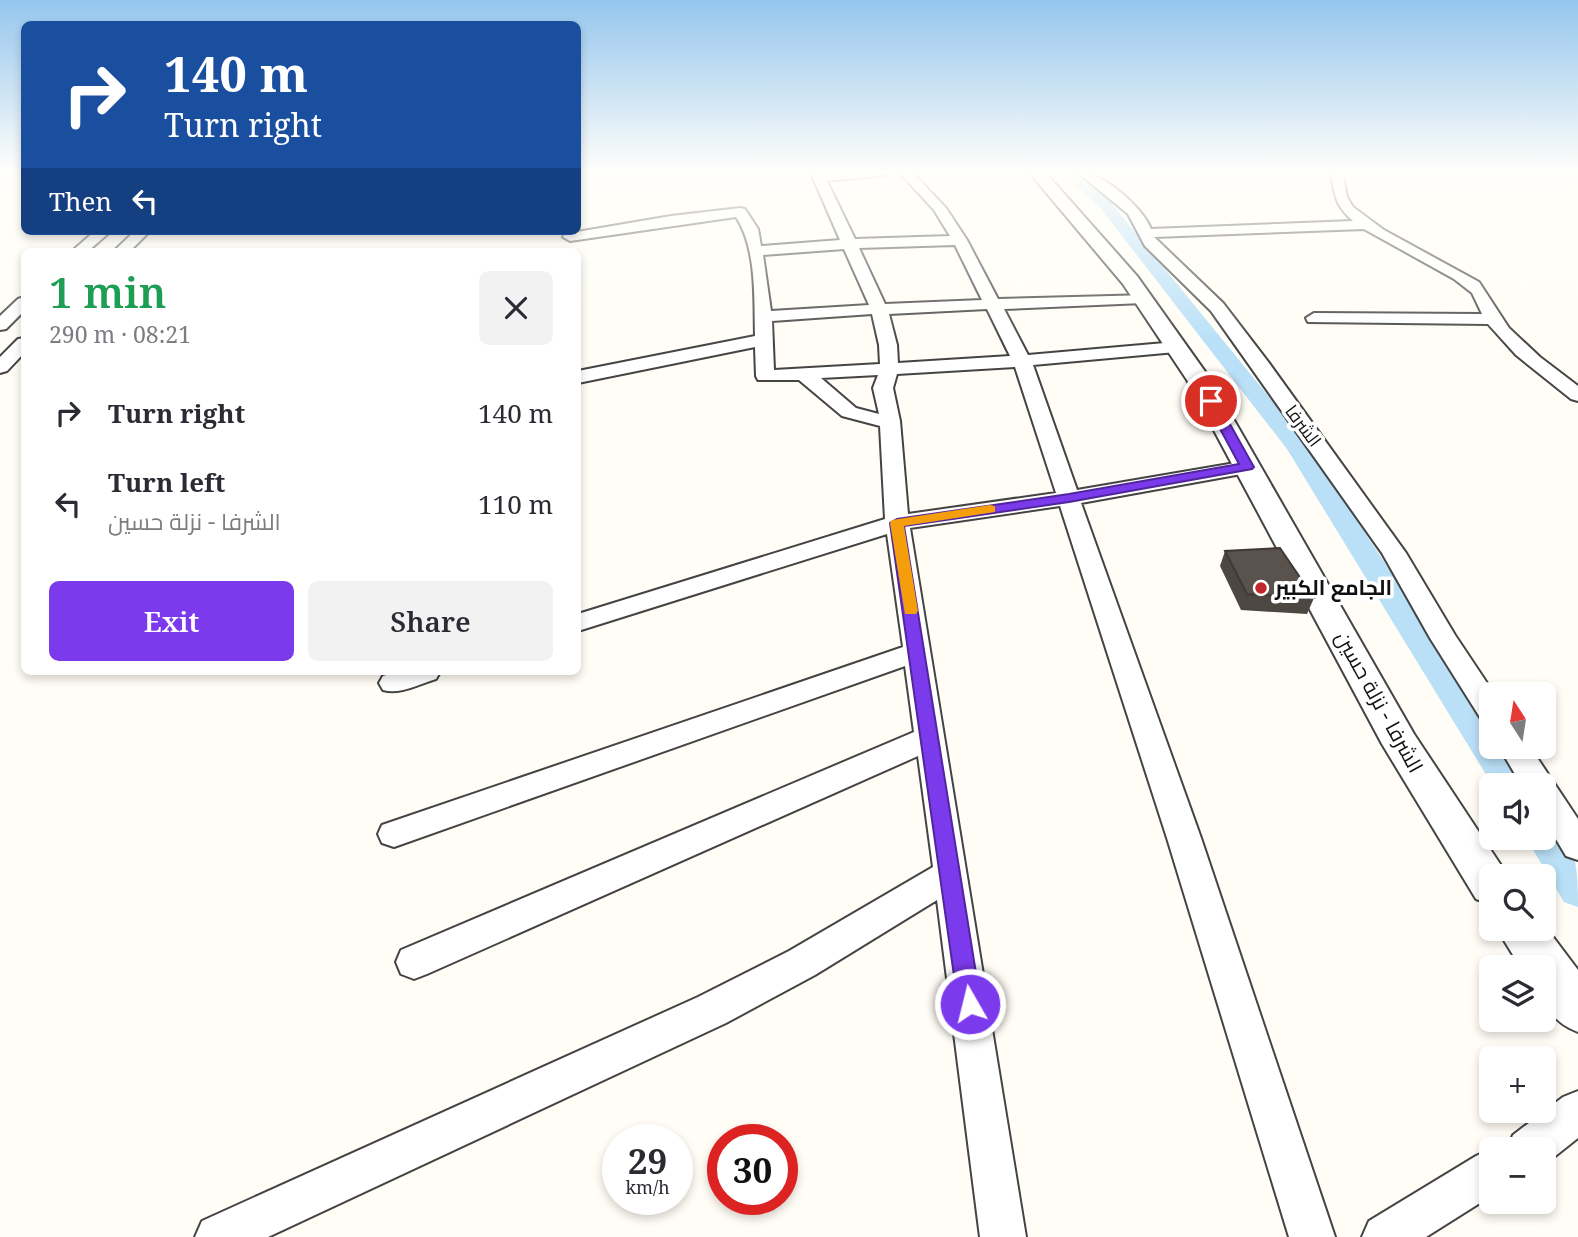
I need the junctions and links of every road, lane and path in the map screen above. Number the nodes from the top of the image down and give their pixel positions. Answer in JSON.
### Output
{"nodes":[{"id":1,"x":616,"y":229,"type":"edge"},
{"id":2,"x":750,"y":229,"type":"edge"},
{"id":3,"x":843,"y":229,"type":"edge"},
{"id":4,"x":953,"y":229,"type":"edge"},
{"id":5,"x":1085,"y":229,"type":"edge"},
{"id":6,"x":1144,"y":229,"type":"edge"},
{"id":7,"x":1265,"y":229,"type":"edge"},
{"id":8,"x":1373,"y":229,"type":"edge"},
{"id":9,"x":1147,"y":233,"type":"junction"},
{"id":10,"x":99,"y":235,"type":"edge"},
{"id":11,"x":139,"y":235,"type":"edge"},
{"id":12,"x":570,"y":237,"type":"dead end"},
{"id":13,"x":960,"y":240,"type":"junction"},
{"id":14,"x":850,"y":244,"type":"junction"},
{"id":15,"x":83,"y":248,"type":"edge"},
{"id":16,"x":124,"y":248,"type":"edge"},
{"id":17,"x":754,"y":251,"type":"junction"},
{"id":18,"x":1143,"y":298,"type":"junction"},
{"id":19,"x":21,"y":305,"type":"edge"},
{"id":20,"x":995,"y":305,"type":"junction"},
{"id":21,"x":879,"y":309,"type":"junction"},
{"id":22,"x":763,"y":317,"type":"junction"},
{"id":23,"x":1314,"y":318,"type":"dead end"},
{"id":24,"x":1492,"y":319,"type":"junction"},
{"id":25,"x":0,"y":325,"type":"edge"},
{"id":26,"x":762,"y":340,"type":"junction"},
{"id":27,"x":21,"y":346,"type":"edge"},
{"id":28,"x":1176,"y":347,"type":"junction"},
{"id":29,"x":1022,"y":361,"type":"junction"},
{"id":30,"x":0,"y":367,"type":"edge"},
{"id":31,"x":888,"y":368,"type":"junction"},
{"id":32,"x":805,"y":375,"type":"junction"},
{"id":33,"x":581,"y":376,"type":"edge"},
{"id":34,"x":1578,"y":395,"type":"edge"},
{"id":35,"x":890,"y":421,"type":"junction"},
{"id":36,"x":1247,"y":467,"type":"junction"},
{"id":37,"x":1069,"y":498,"type":"junction"},
{"id":38,"x":897,"y":523,"type":"junction"},
{"id":39,"x":581,"y":622,"type":"edge"},
{"id":40,"x":917,"y":652,"type":"junction"},
{"id":41,"x":417,"y":675,"type":"edge"},
{"id":42,"x":393,"y":683,"type":"dead end"},
{"id":43,"x":1479,"y":694,"type":"edge"},
{"id":44,"x":930,"y":738,"type":"junction"},
{"id":45,"x":1556,"y":812,"type":"edge"},
{"id":46,"x":394,"y":834,"type":"dead end"},
{"id":47,"x":1578,"y":846,"type":"edge"},
{"id":48,"x":1479,"y":867,"type":"edge"},
{"id":49,"x":951,"y":874,"type":"junction"},
{"id":50,"x":1530,"y":941,"type":"edge"},
{"id":51,"x":414,"y":962,"type":"dead end"},
{"id":52,"x":1578,"y":1009,"type":"edge"},
{"id":53,"x":1578,"y":1112,"type":"edge"},
{"id":54,"x":1545,"y":1137,"type":"edge"},
{"id":55,"x":1479,"y":1178,"type":"edge"},
{"id":56,"x":218,"y":1237,"type":"edge"},
{"id":57,"x":1003,"y":1237,"type":"edge"},
{"id":58,"x":1312,"y":1237,"type":"edge"},
{"id":59,"x":1385,"y":1237,"type":"edge"}],
"edges":[{"from":1,"to":12,"type":"street"},
{"from":2,"to":17,"type":"street"},
{"from":3,"to":14,"type":"street"},
{"from":4,"to":13,"type":"street"},
{"from":5,"to":18,"type":"street","name":"الشرفا - نزلة حسين"},
{"from":6,"to":9,"type":"street","name":"الشرفا"},
{"from":7,"to":9,"type":"street"},
{"from":8,"to":24,"type":"street"},
{"from":9,"to":43,"type":"street","name":"الشرفا"},
{"from":10,"to":15,"type":"street"},
{"from":11,"to":16,"type":"street"},
{"from":13,"to":14,"type":"street"},
{"from":13,"to":20,"type":"street"},
{"from":14,"to":17,"type":"street"},
{"from":14,"to":21,"type":"street"},
{"from":17,"to":22,"type":"street"},
{"from":18,"to":20,"type":"street"},
{"from":18,"to":28,"type":"street","name":"الشرفا - نزلة حسين"},
{"from":19,"to":25,"type":"street"},
{"from":20,"to":21,"type":"street"},
{"from":20,"to":29,"type":"street"},
{"from":21,"to":22,"type":"street"},
{"from":21,"to":31,"type":"street"},
{"from":22,"to":26,"type":"street"},
{"from":23,"to":24,"type":"street"},
{"from":24,"to":34,"type":"street"},
{"from":26,"to":32,"type":"street"},
{"from":26,"to":33,"type":"street"},
{"from":27,"to":30,"type":"street"},
{"from":28,"to":29,"type":"street"},
{"from":28,"to":36,"type":"street","name":"الشرفا - نزلة حسين"},
{"from":29,"to":31,"type":"street"},
{"from":29,"to":37,"type":"street"},
{"from":31,"to":32,"type":"street"},
{"from":31,"to":35,"type":"street"},
{"from":32,"to":35,"type":"street"},
{"from":35,"to":38,"type":"street"},
{"from":36,"to":37,"type":"street"},
{"from":36,"to":48,"type":"street","name":"الشرفا - نزلة حسين"},
{"from":37,"to":38,"type":"street"},
{"from":37,"to":58,"type":"street"},
{"from":38,"to":39,"type":"street"},
{"from":38,"to":40,"type":"street"},
{"from":40,"to":44,"type":"street"},
{"from":40,"to":46,"type":"street"},
{"from":41,"to":42,"type":"street"},
{"from":44,"to":49,"type":"street"},
{"from":44,"to":51,"type":"street"},
{"from":45,"to":47,"type":"street"},
{"from":49,"to":56,"type":"street"},
{"from":49,"to":57,"type":"street"},
{"from":50,"to":52,"type":"street"},
{"from":53,"to":54,"type":"street"},
{"from":55,"to":59,"type":"street"}]}
